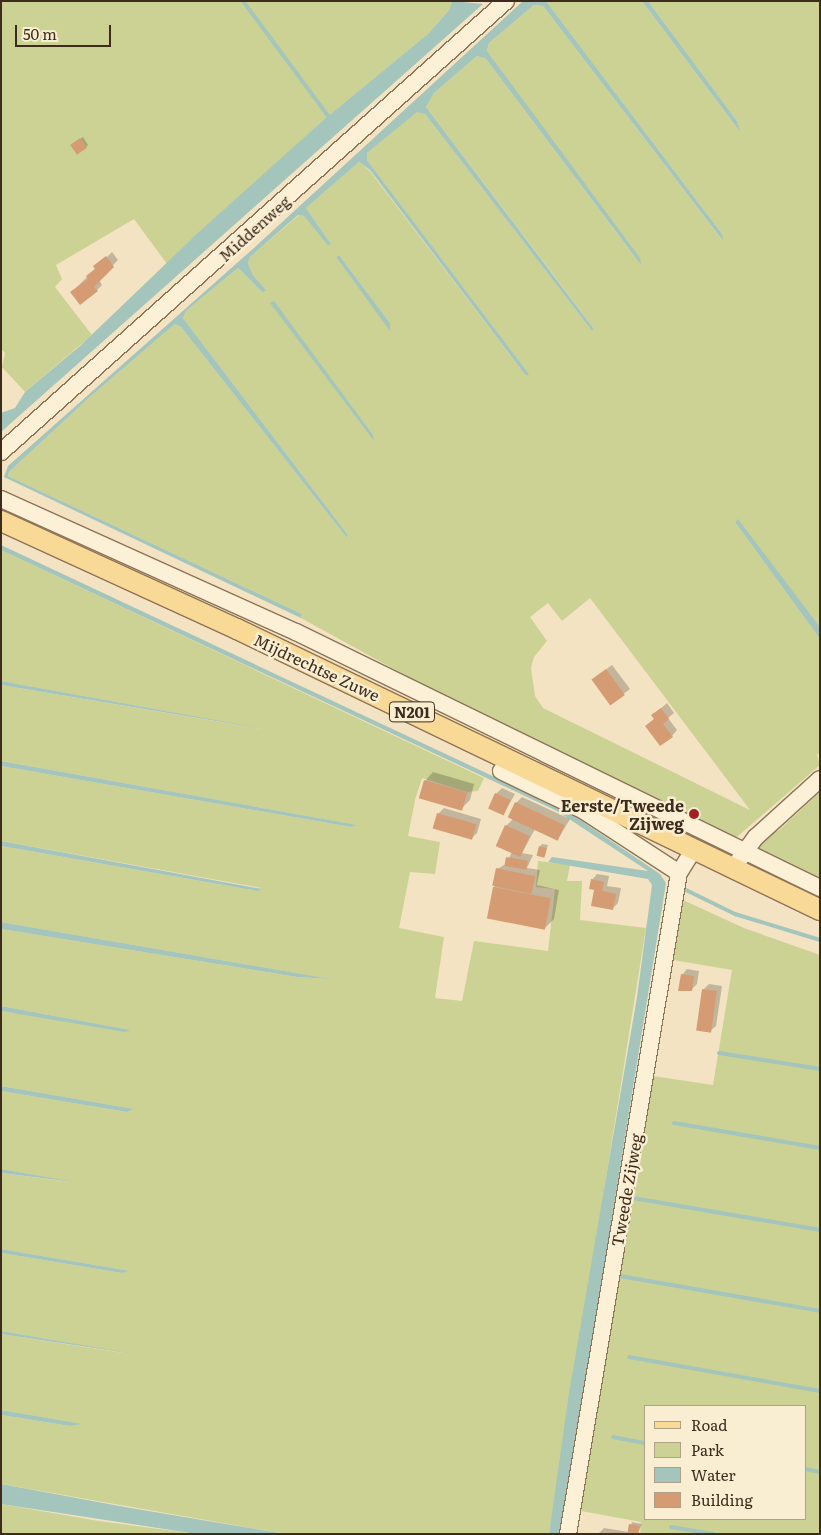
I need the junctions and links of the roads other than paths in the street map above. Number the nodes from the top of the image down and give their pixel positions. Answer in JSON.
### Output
{"nodes":[{"id":1,"x":506,"y":1,"type":"edge"},
{"id":2,"x":1,"y":452,"type":"edge"},
{"id":3,"x":1,"y":499,"type":"edge"},
{"id":4,"x":1,"y":521,"type":"edge"},
{"id":5,"x":501,"y":771,"type":"dead end"},
{"id":6,"x":820,"y":779,"type":"edge"},
{"id":7,"x":694,"y":850,"type":"junction"},
{"id":8,"x":739,"y":860,"type":"junction"},
{"id":9,"x":679,"y":873,"type":"junction"},
{"id":10,"x":820,"y":888,"type":"edge"},
{"id":11,"x":820,"y":910,"type":"edge"},
{"id":12,"x":568,"y":1534,"type":"edge"}],
"edges":[{"from":1,"to":2,"type":"street","name":"Middenweg"},
{"from":3,"to":8,"type":"street","name":"Mijdrechtse Zuwe"},
{"from":4,"to":7,"type":"main road","name":"Mijdrechtse Zuwe","number":"N201"},
{"from":5,"to":9,"type":"street"},
{"from":6,"to":8,"type":"street"},
{"from":7,"to":8,"type":"main road","name":"Mijdrechtse Zuwe","number":"N201"},
{"from":7,"to":9,"type":"street","name":"Tweede Zijweg"},
{"from":8,"to":10,"type":"street","name":"Mijdrechtse Zuwe"},
{"from":8,"to":11,"type":"main road","name":"Mijdrechtse Zuwe","number":"N201"},
{"from":9,"to":12,"type":"street","name":"Tweede Zijweg"}]}
